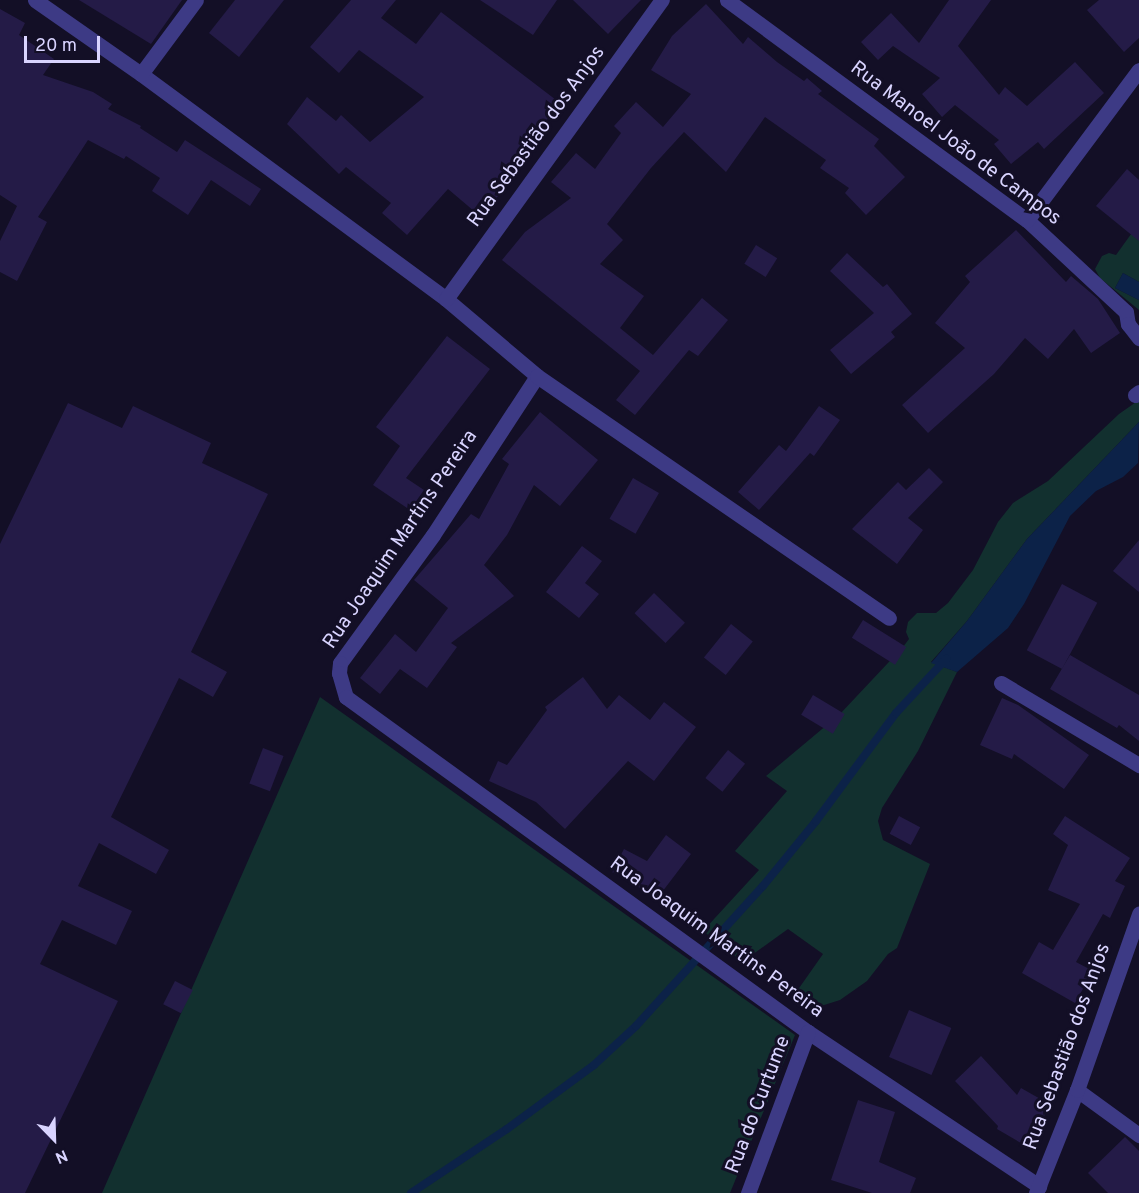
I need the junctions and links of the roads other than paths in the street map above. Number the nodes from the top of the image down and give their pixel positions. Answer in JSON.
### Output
{"nodes":[{"id":1,"x":35,"y":0,"type":"edge"},
{"id":2,"x":196,"y":0,"type":"edge"},
{"id":3,"x":662,"y":0,"type":"edge"},
{"id":4,"x":727,"y":0,"type":"edge"},
{"id":5,"x":1139,"y":70,"type":"edge"},
{"id":6,"x":141,"y":74,"type":"junction"},
{"id":7,"x":1026,"y":220,"type":"junction"},
{"id":8,"x":446,"y":299,"type":"junction"},
{"id":9,"x":1139,"y":338,"type":"edge"},
{"id":10,"x":537,"y":376,"type":"junction"},
{"id":11,"x":889,"y":618,"type":"dead end"},
{"id":12,"x":1001,"y":683,"type":"dead end"},
{"id":13,"x":1139,"y":765,"type":"edge"},
{"id":14,"x":1139,"y":914,"type":"edge"},
{"id":15,"x":808,"y":1032,"type":"junction"},
{"id":16,"x":1077,"y":1090,"type":"junction"},
{"id":17,"x":1139,"y":1135,"type":"edge"},
{"id":18,"x":1037,"y":1189,"type":"edge"},
{"id":19,"x":748,"y":1193,"type":"edge"}],
"edges":[{"from":1,"to":6,"type":"street"},
{"from":2,"to":6,"type":"street"},
{"from":3,"to":8,"type":"street","name":"Rua Sebastião dos Anjos"},
{"from":4,"to":7,"type":"street","name":"Rua Manoel João de Campos"},
{"from":5,"to":7,"type":"street"},
{"from":6,"to":8,"type":"street"},
{"from":7,"to":9,"type":"street","name":"Rua Manoel João de Campos"},
{"from":8,"to":10,"type":"street"},
{"from":10,"to":11,"type":"street"},
{"from":10,"to":15,"type":"street","name":"Rua Joaquim Martins Pereira"},
{"from":12,"to":13,"type":"street"},
{"from":14,"to":16,"type":"street","name":"Rua Sebastião dos Anjos"},
{"from":15,"to":18,"type":"street","name":"Rua Joaquim Martins Pereira"},
{"from":15,"to":19,"type":"street","name":"Rua do Curtume"},
{"from":16,"to":17,"type":"street"},
{"from":16,"to":18,"type":"street","name":"Rua Sebastião dos Anjos"}]}
